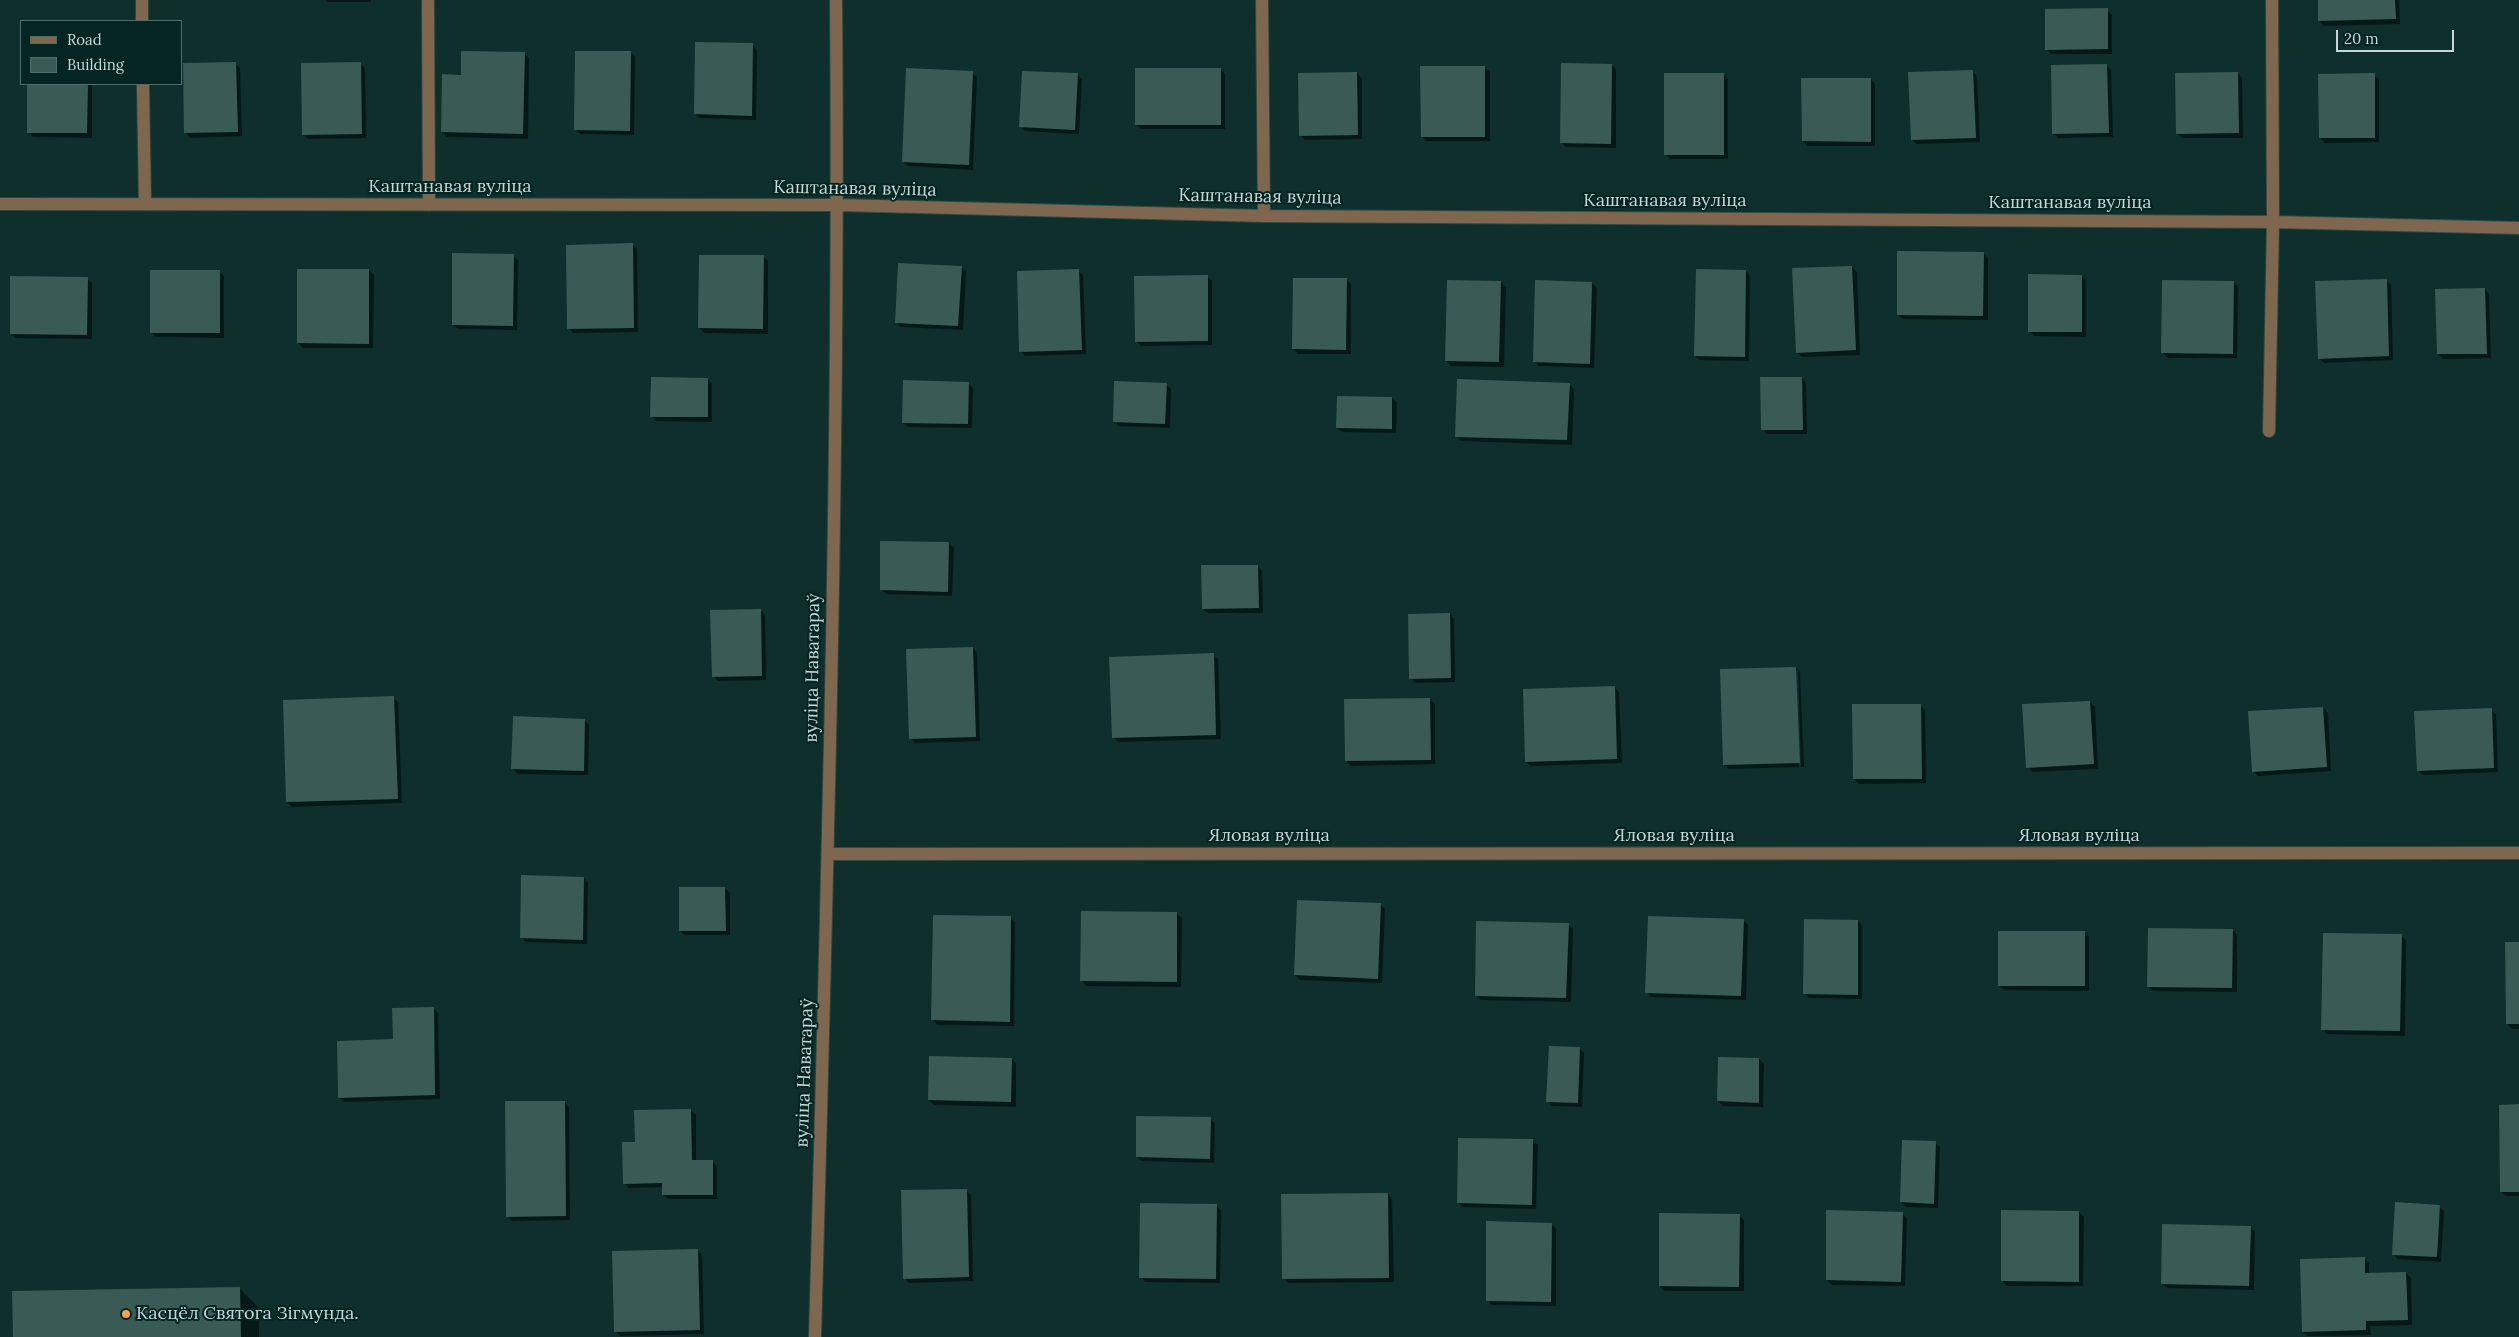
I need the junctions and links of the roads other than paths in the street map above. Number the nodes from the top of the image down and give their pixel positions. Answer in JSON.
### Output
{"nodes":[{"id":1,"x":142,"y":0,"type":"edge"},
{"id":2,"x":428,"y":0,"type":"edge"},
{"id":3,"x":836,"y":0,"type":"edge"},
{"id":4,"x":1262,"y":0,"type":"edge"},
{"id":5,"x":2272,"y":0,"type":"edge"},
{"id":6,"x":142,"y":20,"type":"edge"},
{"id":7,"x":143,"y":85,"type":"edge"},
{"id":8,"x":0,"y":204,"type":"edge"},
{"id":9,"x":145,"y":204,"type":"junction"},
{"id":10,"x":428,"y":204,"type":"junction"},
{"id":11,"x":838,"y":205,"type":"junction"},
{"id":12,"x":1264,"y":216,"type":"junction"},
{"id":13,"x":2273,"y":222,"type":"junction"},
{"id":14,"x":2519,"y":228,"type":"edge"},
{"id":15,"x":2269,"y":431,"type":"dead end"},
{"id":16,"x":2519,"y":853,"type":"edge"},
{"id":17,"x":828,"y":854,"type":"junction"},
{"id":18,"x":815,"y":1337,"type":"edge"}],
"edges":[{"from":1,"to":6,"type":"street"},
{"from":2,"to":10,"type":"street"},
{"from":3,"to":11,"type":"street","name":"вуліца Наватараў"},
{"from":4,"to":12,"type":"street"},
{"from":5,"to":13,"type":"street"},
{"from":7,"to":9,"type":"street"},
{"from":8,"to":9,"type":"street","name":"Каштанавая вуліца"},
{"from":9,"to":10,"type":"street","name":"Каштанавая вуліца"},
{"from":10,"to":11,"type":"street","name":"Каштанавая вуліца"},
{"from":11,"to":12,"type":"street","name":"Каштанавая вуліца"},
{"from":11,"to":17,"type":"street","name":"вуліца Наватараў"},
{"from":12,"to":13,"type":"street","name":"Каштанавая вуліца"},
{"from":13,"to":14,"type":"street","name":"Каштанавая вуліца"},
{"from":13,"to":15,"type":"street"},
{"from":16,"to":17,"type":"street","name":"Яловая вуліца"},
{"from":17,"to":18,"type":"street","name":"вуліца Наватараў"}]}
